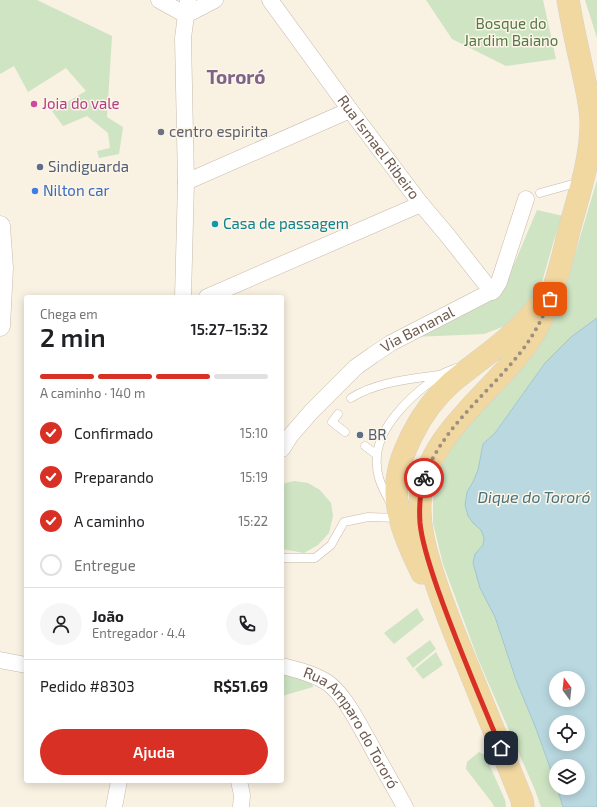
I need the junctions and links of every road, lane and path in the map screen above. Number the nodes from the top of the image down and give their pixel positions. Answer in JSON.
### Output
{"nodes":[{"id":1,"x":159,"y":0,"type":"edge"},
{"id":2,"x":215,"y":0,"type":"edge"},
{"id":3,"x":270,"y":0,"type":"edge"},
{"id":4,"x":568,"y":0,"type":"edge"},
{"id":5,"x":187,"y":7,"type":"edge"},
{"id":6,"x":350,"y":110,"type":"junction"},
{"id":7,"x":582,"y":181,"type":"junction"},
{"id":8,"x":186,"y":182,"type":"junction"},
{"id":9,"x":533,"y":196,"type":"joint"},
{"id":10,"x":421,"y":204,"type":"junction"},
{"id":11,"x":0,"y":226,"type":"edge"},
{"id":12,"x":555,"y":284,"type":"junction"},
{"id":13,"x":492,"y":292,"type":"junction"},
{"id":14,"x":184,"y":295,"type":"edge"},
{"id":15,"x":212,"y":295,"type":"edge"},
{"id":16,"x":0,"y":326,"type":"edge"},
{"id":17,"x":488,"y":354,"type":"junction"},
{"id":18,"x":442,"y":374,"type":"junction"},
{"id":19,"x":351,"y":398,"type":"dead end"},
{"id":20,"x":338,"y":414,"type":"dead end"},
{"id":21,"x":346,"y":432,"type":"dead end"},
{"id":22,"x":284,"y":446,"type":"edge"},
{"id":23,"x":365,"y":446,"type":"dead end"},
{"id":24,"x":377,"y":455,"type":"junction"},
{"id":25,"x":399,"y":518,"type":"junction"},
{"id":26,"x":284,"y":558,"type":"dead end"},
{"id":27,"x":445,"y":610,"type":"junction"},
{"id":28,"x":0,"y":660,"type":"edge"},
{"id":29,"x":24,"y":665,"type":"edge"},
{"id":30,"x":284,"y":666,"type":"edge"},
{"id":31,"x":119,"y":783,"type":"edge"},
{"id":32,"x":239,"y":783,"type":"edge"},
{"id":33,"x":114,"y":807,"type":"edge"},
{"id":34,"x":241,"y":807,"type":"edge"},
{"id":35,"x":405,"y":807,"type":"edge"},
{"id":36,"x":523,"y":807,"type":"edge"}],
"edges":[{"from":1,"to":5,"type":"street"},
{"from":2,"to":5,"type":"street"},
{"from":3,"to":6,"type":"street","name":"Rua Ismael Ribeiro"},
{"from":4,"to":7,"type":"main road"},
{"from":5,"to":8,"type":"street"},
{"from":6,"to":8,"type":"street"},
{"from":6,"to":10,"type":"street","name":"Rua Ismael Ribeiro"},
{"from":7,"to":9,"type":"lane"},
{"from":7,"to":12,"type":"main road"},
{"from":8,"to":14,"type":"street"},
{"from":9,"to":13,"type":"street"},
{"from":10,"to":13,"type":"street","name":"Rua Ismael Ribeiro"},
{"from":10,"to":15,"type":"street"},
{"from":11,"to":16,"type":"street"},
{"from":12,"to":17,"type":"main road"},
{"from":12,"to":27,"type":"main road"},
{"from":13,"to":22,"type":"street","name":"Via Bananal"},
{"from":17,"to":18,"type":"lane"},
{"from":17,"to":25,"type":"main road"},
{"from":18,"to":19,"type":"lane"},
{"from":18,"to":24,"type":"lane"},
{"from":20,"to":21,"type":"lane"},
{"from":23,"to":24,"type":"lane"},
{"from":24,"to":25,"type":"lane"},
{"from":25,"to":26,"type":"lane"},
{"from":25,"to":27,"type":"main road"},
{"from":27,"to":36,"type":"main road"},
{"from":28,"to":29,"type":"street"},
{"from":30,"to":35,"type":"street","name":"Rua Amparo do Tororó"},
{"from":31,"to":33,"type":"street"},
{"from":32,"to":34,"type":"street"}]}
